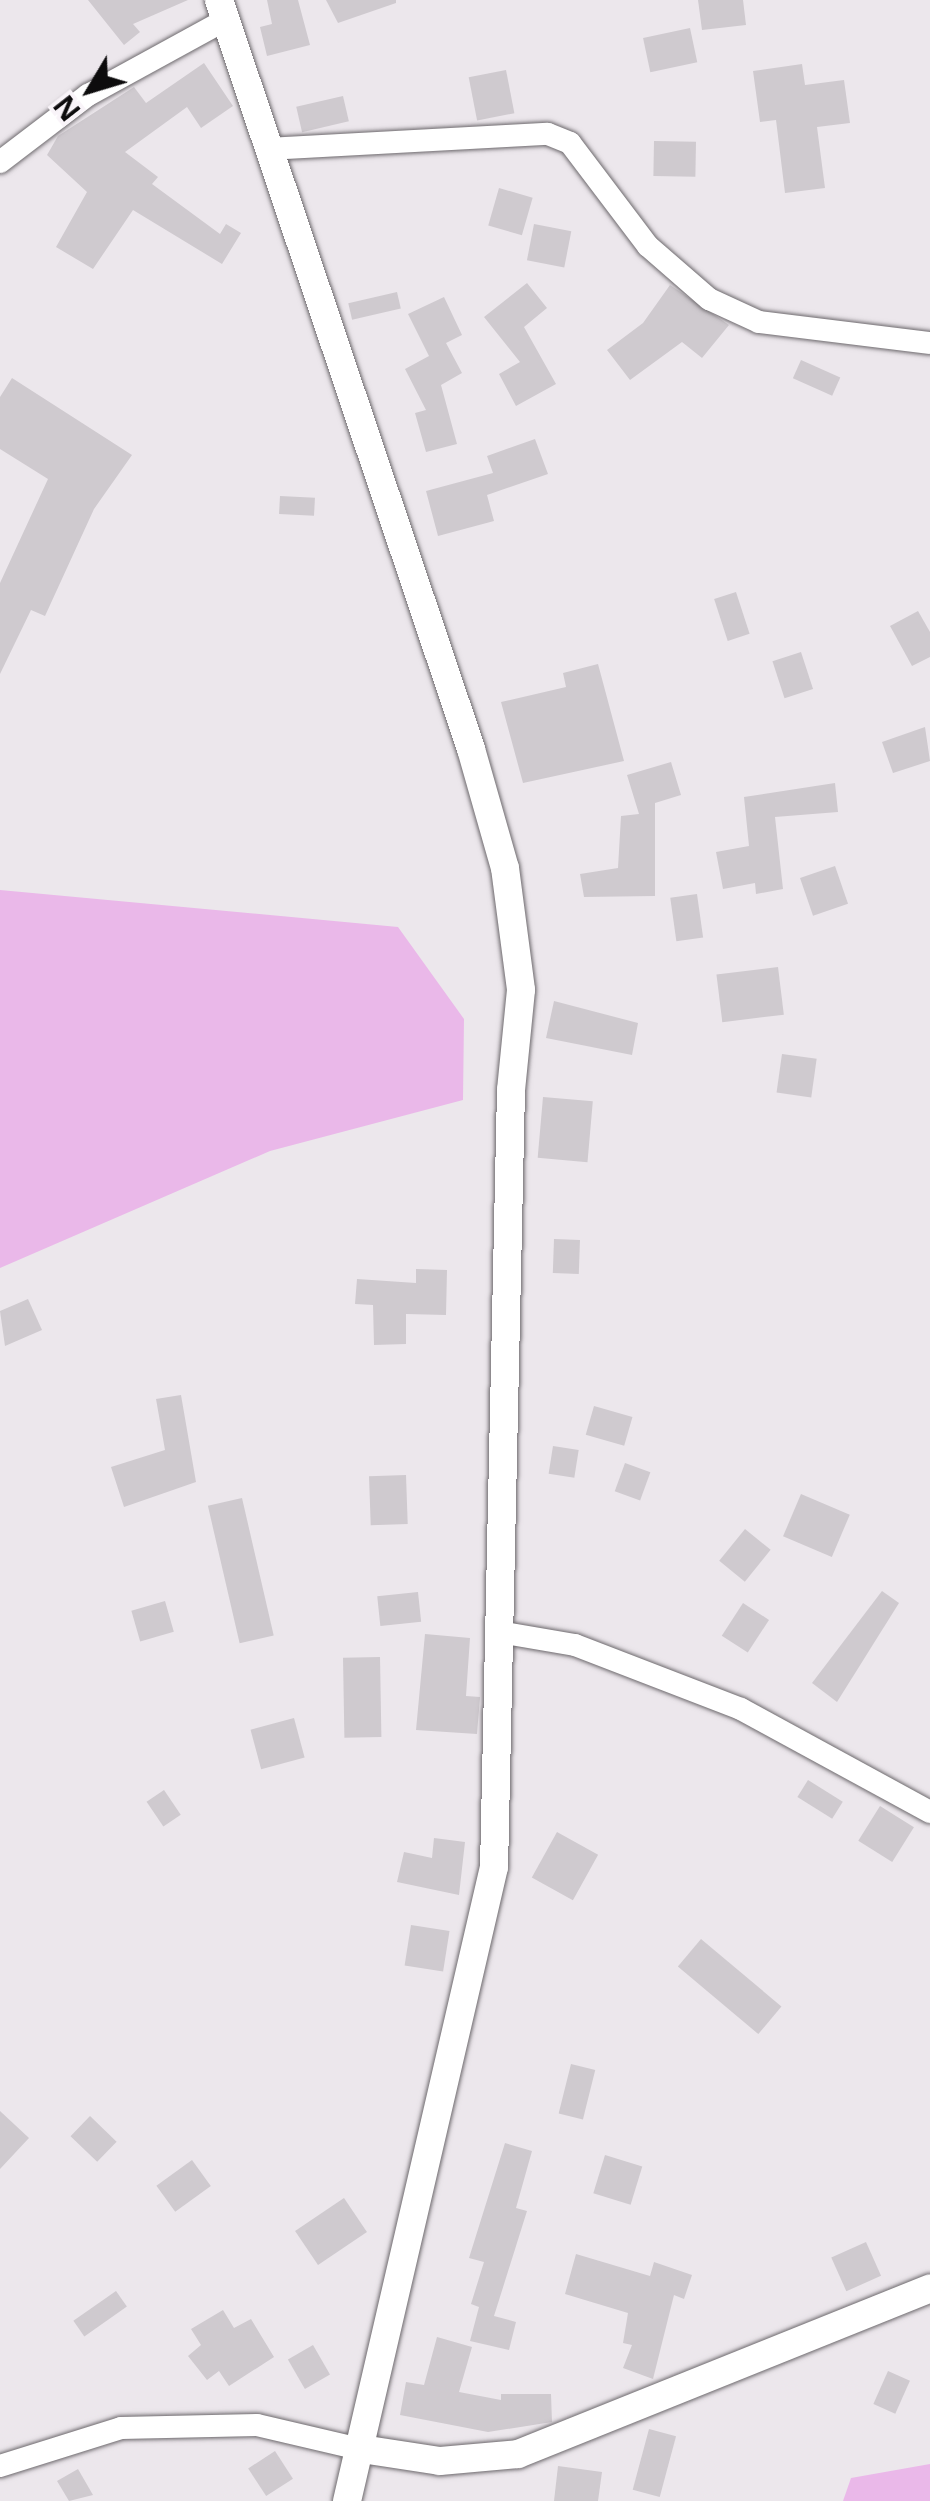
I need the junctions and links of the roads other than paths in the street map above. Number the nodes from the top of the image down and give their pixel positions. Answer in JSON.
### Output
{"nodes":[{"id":1,"x":222,"y":10,"type":"edge"},
{"id":2,"x":267,"y":149,"type":"junction"},
{"id":3,"x":0,"y":162,"type":"edge"},
{"id":4,"x":930,"y":344,"type":"edge"},
{"id":5,"x":498,"y":1632,"type":"junction"},
{"id":6,"x":930,"y":1812,"type":"edge"},
{"id":7,"x":930,"y":2288,"type":"edge"},
{"id":8,"x":354,"y":2448,"type":"junction"},
{"id":9,"x":0,"y":2466,"type":"edge"},
{"id":10,"x":340,"y":2495,"type":"edge"}],
"edges":[{"from":1,"to":2,"type":"street"},
{"from":1,"to":3,"type":"street"},
{"from":2,"to":4,"type":"street"},
{"from":2,"to":5,"type":"street"},
{"from":5,"to":6,"type":"street"},
{"from":5,"to":8,"type":"street"},
{"from":7,"to":8,"type":"street"},
{"from":8,"to":9,"type":"street"},
{"from":8,"to":10,"type":"street"}]}
